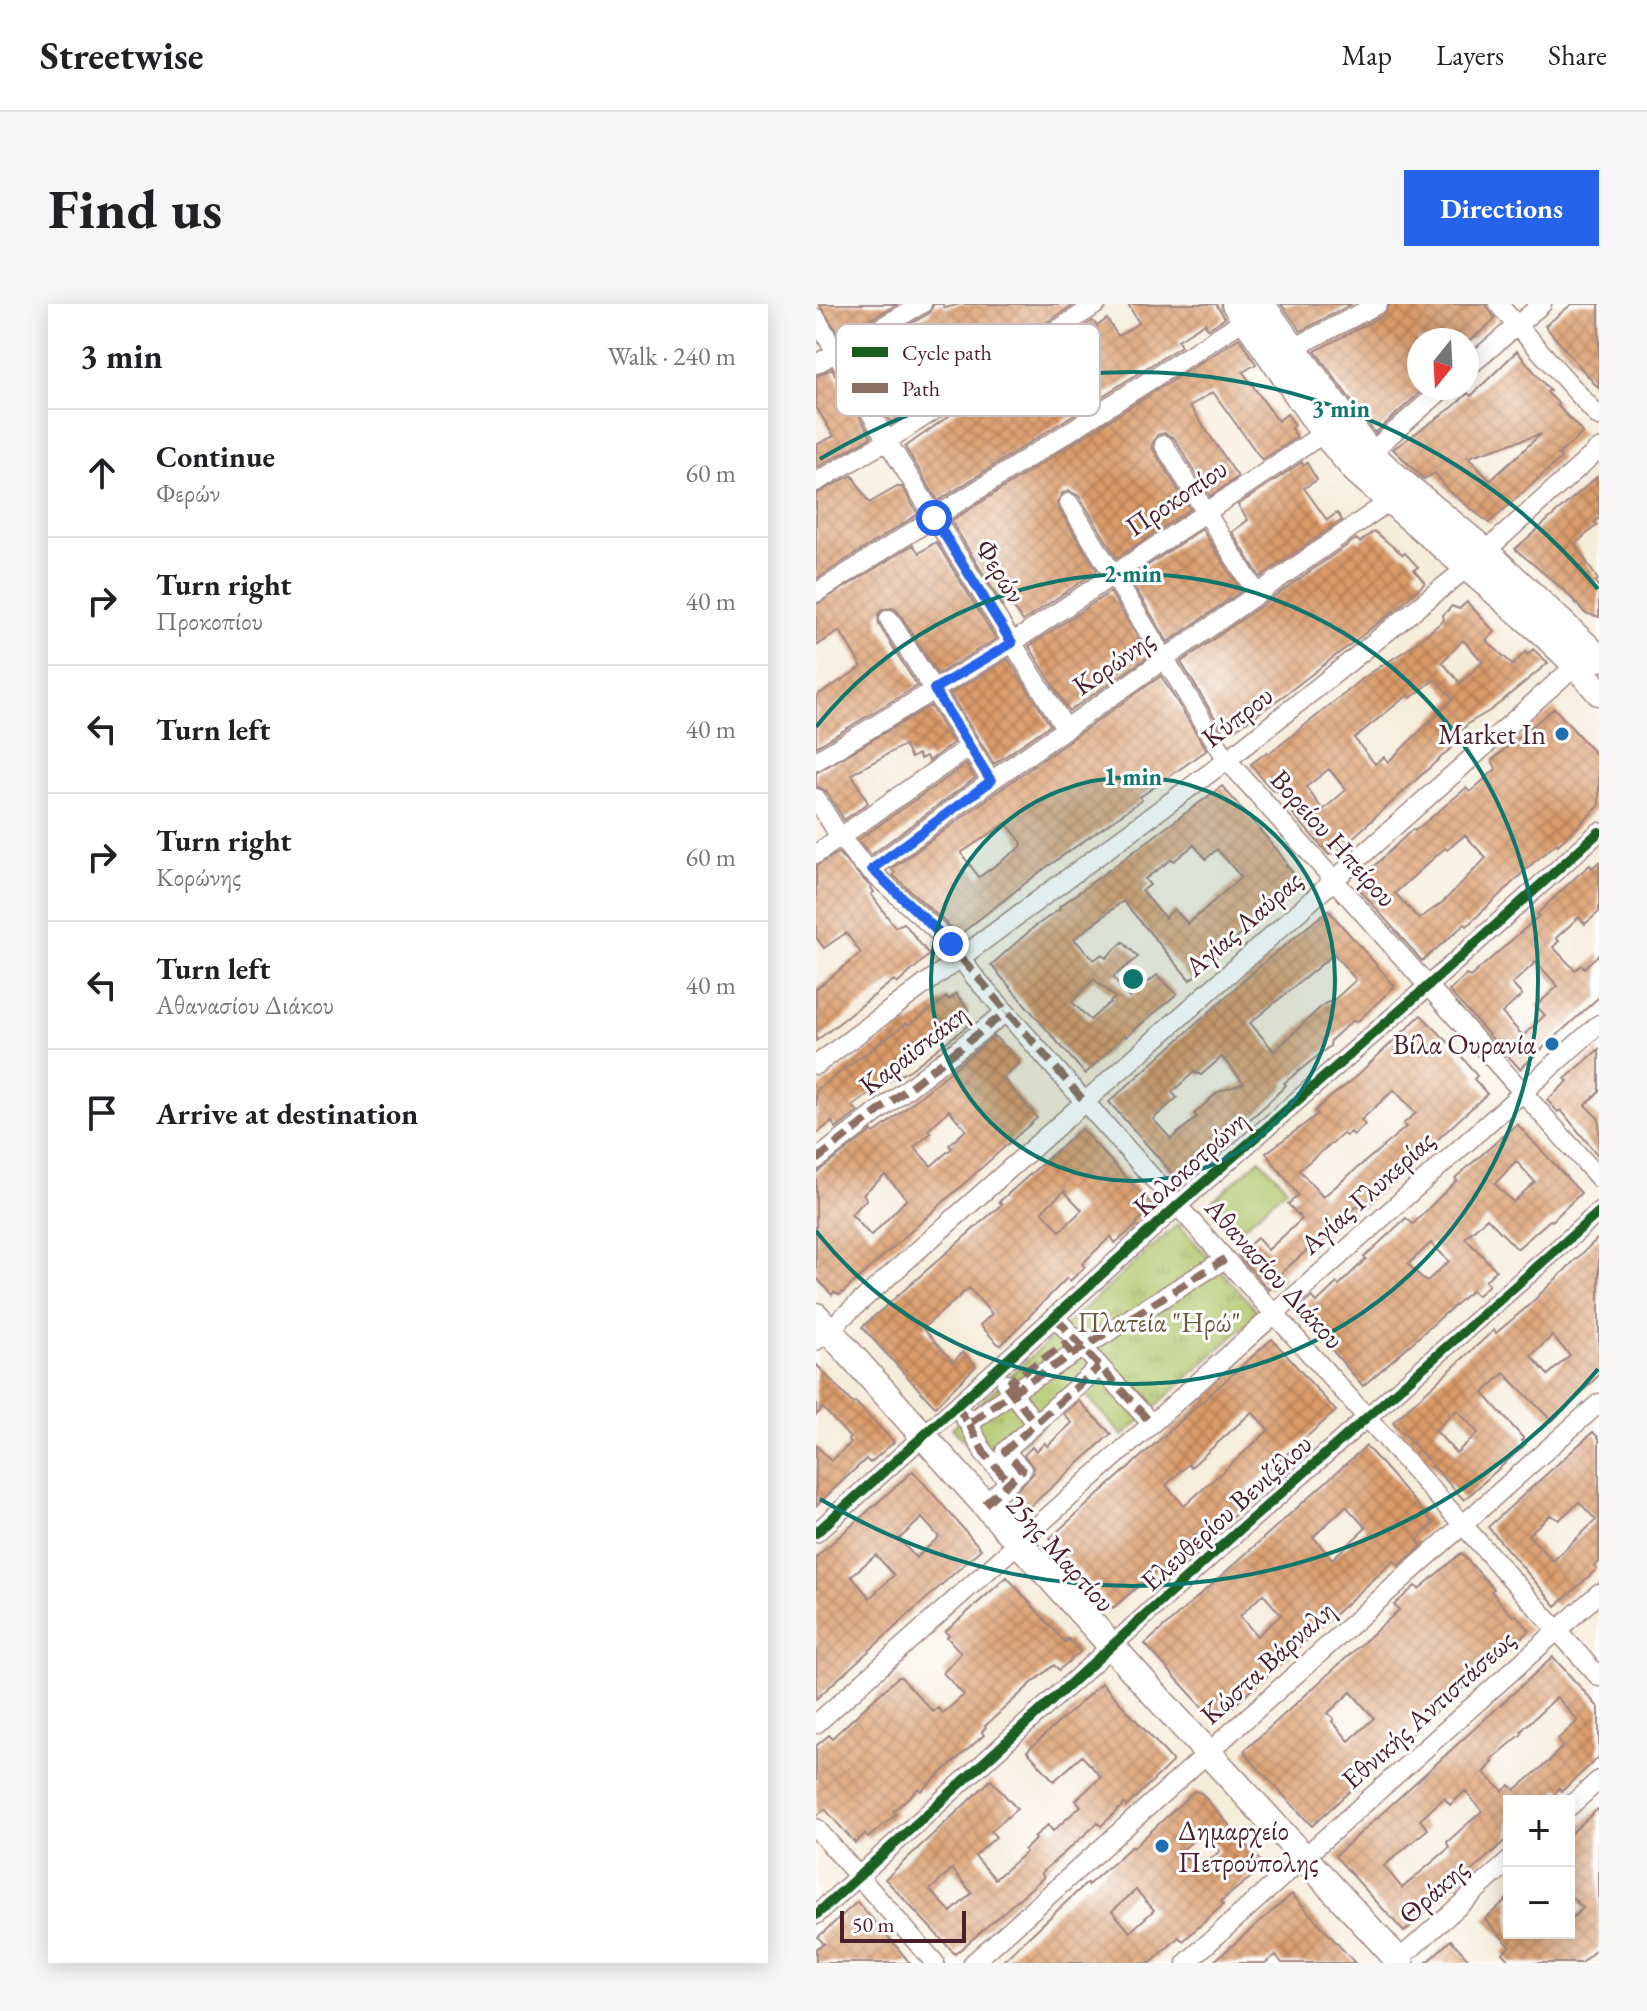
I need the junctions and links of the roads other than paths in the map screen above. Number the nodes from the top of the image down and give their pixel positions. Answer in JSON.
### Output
{"nodes":[{"id":1,"x":922,"y":304,"type":"edge"},
{"id":2,"x":1097,"y":304,"type":"edge"},
{"id":3,"x":1378,"y":304,"type":"edge"},
{"id":4,"x":1498,"y":304,"type":"edge"},
{"id":5,"x":1542,"y":304,"type":"edge"},
{"id":6,"x":1247,"y":309,"type":"edge"},
{"id":7,"x":816,"y":318,"type":"edge"},
{"id":8,"x":886,"y":324,"type":"edge"},
{"id":9,"x":1066,"y":324,"type":"edge"},
{"id":10,"x":1517,"y":325,"type":"junction"},
{"id":11,"x":1292,"y":349,"type":"junction"},
{"id":12,"x":835,"y":353,"type":"joint"},
{"id":13,"x":1479,"y":358,"type":"edge"},
{"id":14,"x":816,"y":364,"type":"edge"},
{"id":15,"x":1430,"y":400,"type":"edge"},
{"id":16,"x":1100,"y":407,"type":"edge"},
{"id":17,"x":872,"y":416,"type":"edge"},
{"id":18,"x":925,"y":416,"type":"edge"},
{"id":19,"x":1087,"y":416,"type":"edge"},
{"id":20,"x":1599,"y":417,"type":"edge"},
{"id":21,"x":1324,"y":433,"type":"junction"},
{"id":22,"x":887,"y":441,"type":"junction"},
{"id":23,"x":1164,"y":445,"type":"dead end"},
{"id":24,"x":1599,"y":449,"type":"edge"},
{"id":25,"x":1370,"y":453,"type":"junction"},
{"id":26,"x":816,"y":482,"type":"edge"},
{"id":27,"x":1388,"y":502,"type":"junction"},
{"id":28,"x":1069,"y":503,"type":"dead end"},
{"id":29,"x":1205,"y":512,"type":"junction"},
{"id":30,"x":934,"y":518,"type":"junction"},
{"id":31,"x":1477,"y":559,"type":"junction"},
{"id":32,"x":1114,"y":573,"type":"junction"},
{"id":33,"x":816,"y":593,"type":"edge"},
{"id":34,"x":1257,"y":594,"type":"junction"},
{"id":35,"x":889,"y":619,"type":"dead end"},
{"id":36,"x":1012,"y":643,"type":"junction"},
{"id":37,"x":1591,"y":654,"type":"edge"},
{"id":38,"x":1166,"y":659,"type":"junction"},
{"id":39,"x":934,"y":689,"type":"junction"},
{"id":40,"x":1599,"y":692,"type":"edge"},
{"id":41,"x":1066,"y":729,"type":"junction"},
{"id":42,"x":969,"y":747,"type":"junction"},
{"id":43,"x":1227,"y":760,"type":"junction"},
{"id":44,"x":816,"y":761,"type":"edge"},
{"id":45,"x":991,"y":781,"type":"junction"},
{"id":46,"x":816,"y":798,"type":"edge"},
{"id":47,"x":1599,"y":832,"type":"edge"},
{"id":48,"x":840,"y":837,"type":"junction"},
{"id":49,"x":816,"y":854,"type":"edge"},
{"id":50,"x":872,"y":869,"type":"junction"},
{"id":51,"x":1334,"y":880,"type":"junction"},
{"id":52,"x":962,"y":959,"type":"junction"},
{"id":53,"x":1428,"y":986,"type":"junction"},
{"id":54,"x":1006,"y":1012,"type":"junction"},
{"id":55,"x":1599,"y":1024,"type":"edge"},
{"id":56,"x":816,"y":1065,"type":"edge"},
{"id":57,"x":1522,"y":1092,"type":"junction"},
{"id":58,"x":1084,"y":1101,"type":"junction"},
{"id":59,"x":816,"y":1160,"type":"edge"},
{"id":60,"x":1599,"y":1178,"type":"edge"},
{"id":61,"x":1177,"y":1206,"type":"junction"},
{"id":62,"x":1599,"y":1212,"type":"edge"},
{"id":63,"x":1225,"y":1259,"type":"junction"},
{"id":64,"x":1273,"y":1313,"type":"junction"},
{"id":65,"x":1056,"y":1318,"type":"junction"},
{"id":66,"x":820,"y":1329,"type":"edge"},
{"id":67,"x":1020,"y":1351,"type":"junction"},
{"id":68,"x":1077,"y":1351,"type":"junction"},
{"id":69,"x":1099,"y":1367,"type":"junction"},
{"id":70,"x":1036,"y":1371,"type":"junction"},
{"id":71,"x":996,"y":1372,"type":"junction"},
{"id":72,"x":1014,"y":1391,"type":"junction"},
{"id":73,"x":1599,"y":1403,"type":"edge"},
{"id":74,"x":957,"y":1407,"type":"junction"},
{"id":75,"x":1368,"y":1419,"type":"junction"},
{"id":76,"x":1150,"y":1422,"type":"junction"},
{"id":77,"x":1035,"y":1423,"type":"junction"},
{"id":78,"x":969,"y":1424,"type":"junction"},
{"id":79,"x":925,"y":1437,"type":"junction"},
{"id":80,"x":1009,"y":1482,"type":"junction"},
{"id":81,"x":985,"y":1504,"type":"junction"},
{"id":82,"x":1463,"y":1526,"type":"junction"},
{"id":83,"x":816,"y":1533,"type":"edge"},
{"id":84,"x":1019,"y":1541,"type":"junction"},
{"id":85,"x":1599,"y":1593,"type":"edge"},
{"id":86,"x":1557,"y":1631,"type":"junction"},
{"id":87,"x":1112,"y":1646,"type":"junction"},
{"id":88,"x":1599,"y":1677,"type":"edge"},
{"id":89,"x":816,"y":1724,"type":"edge"},
{"id":90,"x":1208,"y":1752,"type":"junction"},
{"id":91,"x":1599,"y":1780,"type":"edge"},
{"id":92,"x":1575,"y":1802,"type":"edge"},
{"id":93,"x":816,"y":1828,"type":"edge"},
{"id":94,"x":1303,"y":1858,"type":"junction"},
{"id":95,"x":1503,"y":1866,"type":"edge"},
{"id":96,"x":859,"y":1877,"type":"junction"},
{"id":97,"x":816,"y":1915,"type":"edge"},
{"id":98,"x":1398,"y":1962,"type":"edge"},
{"id":99,"x":935,"y":1963,"type":"edge"},
{"id":100,"x":973,"y":1963,"type":"edge"},
{"id":101,"x":1186,"y":1963,"type":"edge"}],
"edges":[{"from":1,"to":8,"type":"street"},
{"from":2,"to":9,"type":"street"},
{"from":3,"to":11,"type":"street"},
{"from":4,"to":10,"type":"street"},
{"from":5,"to":10,"type":"street"},
{"from":6,"to":11,"type":"main road"},
{"from":6,"to":16,"type":"street"},
{"from":6,"to":21,"type":"main road"},
{"from":7,"to":12,"type":"street","name":"Φερών"},
{"from":10,"to":13,"type":"street"},
{"from":10,"to":20,"type":"street"},
{"from":11,"to":25,"type":"main road"},
{"from":12,"to":14,"type":"street"},
{"from":15,"to":25,"type":"street"},
{"from":17,"to":22,"type":"street","name":"Φερών"},
{"from":18,"to":22,"type":"street"},
{"from":19,"to":30,"type":"street"},
{"from":21,"to":27,"type":"main road"},
{"from":21,"to":29,"type":"street","name":"Προκοπίου"},
{"from":22,"to":26,"type":"street"},
{"from":22,"to":30,"type":"street","name":"Φερών"},
{"from":23,"to":29,"type":"street"},
{"from":24,"to":31,"type":"street","name":"Κύπρου"},
{"from":25,"to":31,"type":"main road"},
{"from":27,"to":31,"type":"main road"},
{"from":27,"to":34,"type":"street","name":"Κορώνης"},
{"from":28,"to":32,"type":"street","name":"Βορείου Ηπείρου"},
{"from":29,"to":32,"type":"street","name":"Προκοπίου"},
{"from":29,"to":34,"type":"street"},
{"from":30,"to":33,"type":"street"},
{"from":30,"to":36,"type":"street","name":"Φερών"},
{"from":31,"to":37,"type":"main road"},
{"from":31,"to":43,"type":"street","name":"Κύπρου"},
{"from":32,"to":36,"type":"street","name":"Προκοπίου"},
{"from":32,"to":38,"type":"street","name":"Βορείου Ηπείρου"},
{"from":34,"to":38,"type":"street","name":"Κορώνης"},
{"from":35,"to":39,"type":"street"},
{"from":36,"to":39,"type":"street","name":"Προκοπίου"},
{"from":36,"to":41,"type":"street","name":"Φερών"},
{"from":37,"to":40,"type":"main road"},
{"from":37,"to":51,"type":"street","name":"Αγίας Λαύρας"},
{"from":38,"to":41,"type":"street","name":"Κορώνης"},
{"from":38,"to":43,"type":"street","name":"Βορείου Ηπείρου"},
{"from":39,"to":42,"type":"street"},
{"from":39,"to":44,"type":"street","name":"Προκοπίου"},
{"from":41,"to":45,"type":"street","name":"Κορώνης"},
{"from":42,"to":45,"type":"street"},
{"from":42,"to":48,"type":"street"},
{"from":43,"to":51,"type":"street","name":"Βορείου Ηπείρου"},
{"from":43,"to":52,"type":"street","name":"Κύπρου"},
{"from":45,"to":50,"type":"street","name":"Κορώνης"},
{"from":46,"to":48,"type":"street","name":"Αθανασίου Διάκου"},
{"from":47,"to":53,"type":"street","name":"Κολοκοτρώνη"},
{"from":48,"to":49,"type":"street"},
{"from":48,"to":50,"type":"street","name":"Αθανασίου Διάκου"},
{"from":50,"to":52,"type":"street","name":"Αθανασίου Διάκου"},
{"from":51,"to":53,"type":"street","name":"Βορείου Ηπείρου"},
{"from":51,"to":58,"type":"street","name":"Αγίας Λαύρας"},
{"from":52,"to":54,"type":"street","name":"Αθανασίου Διάκου"},
{"from":52,"to":56,"type":"street","name":"Κύπρου"},
{"from":53,"to":57,"type":"street","name":"Βορείου Ηπείρου"},
{"from":53,"to":61,"type":"street","name":"Κολοκοτρώνη"},
{"from":54,"to":58,"type":"street","name":"Αθανασίου Διάκου"},
{"from":54,"to":59,"type":"street","name":"Καραϊσκάκη"},
{"from":55,"to":57,"type":"street","name":"Αγίας Γλυκερίας"},
{"from":57,"to":60,"type":"street","name":"Βορείου Ηπείρου"},
{"from":57,"to":64,"type":"street","name":"Αγίας Γλυκερίας"},
{"from":58,"to":61,"type":"street","name":"Αθανασίου Διάκου"},
{"from":58,"to":66,"type":"street","name":"Αγίας Λαύρας"},
{"from":61,"to":63,"type":"street","name":"Αθανασίου Διάκου"},
{"from":61,"to":65,"type":"street","name":"Κολοκοτρώνη"},
{"from":62,"to":75,"type":"street","name":"Ελευθερίου Βενιζέλου"},
{"from":63,"to":64,"type":"street","name":"Αθανασίου Διάκου"},
{"from":63,"to":68,"type":"street"},
{"from":64,"to":75,"type":"street","name":"Αθανασίου Διάκου"},
{"from":64,"to":76,"type":"street","name":"Αγίας Γλυκερίας"},
{"from":65,"to":67,"type":"street","name":"Κολοκοτρώνη"},
{"from":65,"to":68,"type":"street"},
{"from":66,"to":79,"type":"main road","name":"25ης Μαρτίου"},
{"from":67,"to":70,"type":"street"},
{"from":67,"to":71,"type":"street","name":"Κολοκοτρώνη"},
{"from":68,"to":69,"type":"street"},
{"from":68,"to":70,"type":"street"},
{"from":69,"to":76,"type":"street"},
{"from":69,"to":77,"type":"street"},
{"from":70,"to":72,"type":"street"},
{"from":71,"to":72,"type":"street"},
{"from":71,"to":74,"type":"street","name":"Κολοκοτρώνη"},
{"from":72,"to":77,"type":"street"},
{"from":72,"to":78,"type":"street"},
{"from":73,"to":82,"type":"street","name":"Κώστα Βάρναλη"},
{"from":74,"to":78,"type":"street"},
{"from":74,"to":79,"type":"street","name":"Κολοκοτρώνη"},
{"from":75,"to":82,"type":"street","name":"Αθανασίου Διάκου"},
{"from":75,"to":87,"type":"street","name":"Ελευθερίου Βενιζέλου"},
{"from":76,"to":84,"type":"street","name":"Αγίας Γλυκερίας"},
{"from":77,"to":80,"type":"street"},
{"from":78,"to":80,"type":"street"},
{"from":79,"to":81,"type":"main road","name":"25ης Μαρτίου"},
{"from":79,"to":83,"type":"street","name":"Κολοκοτρώνη"},
{"from":80,"to":81,"type":"street"},
{"from":81,"to":84,"type":"main road","name":"25ης Μαρτίου"},
{"from":82,"to":86,"type":"street","name":"Αθανασίου Διάκου"},
{"from":82,"to":90,"type":"street","name":"Κώστα Βάρναλη"},
{"from":84,"to":87,"type":"main road","name":"25ης Μαρτίου"},
{"from":84,"to":89,"type":"street","name":"Αγίας Γλυκερίας"},
{"from":85,"to":86,"type":"street","name":"Εθνικής Αντιστάσεως"},
{"from":86,"to":88,"type":"street","name":"Αθανασίου Διάκου"},
{"from":86,"to":94,"type":"street","name":"Εθνικής Αντιστάσεως"},
{"from":87,"to":90,"type":"main road","name":"25ης Μαρτίου"},
{"from":87,"to":96,"type":"street","name":"Ελευθερίου Βενιζέλου"},
{"from":90,"to":94,"type":"main road","name":"25ης Μαρτίου"},
{"from":90,"to":100,"type":"street","name":"Κώστα Βάρναλη"},
{"from":91,"to":92,"type":"street"},
{"from":93,"to":96,"type":"street"},
{"from":94,"to":98,"type":"main road","name":"25ης Μαρτίου"},
{"from":94,"to":101,"type":"street","name":"Εθνικής Αντιστάσεως"},
{"from":95,"to":98,"type":"street","name":"Θράκης"},
{"from":96,"to":97,"type":"street","name":"Ελευθερίου Βενιζέλου"},
{"from":96,"to":99,"type":"street"}]}
